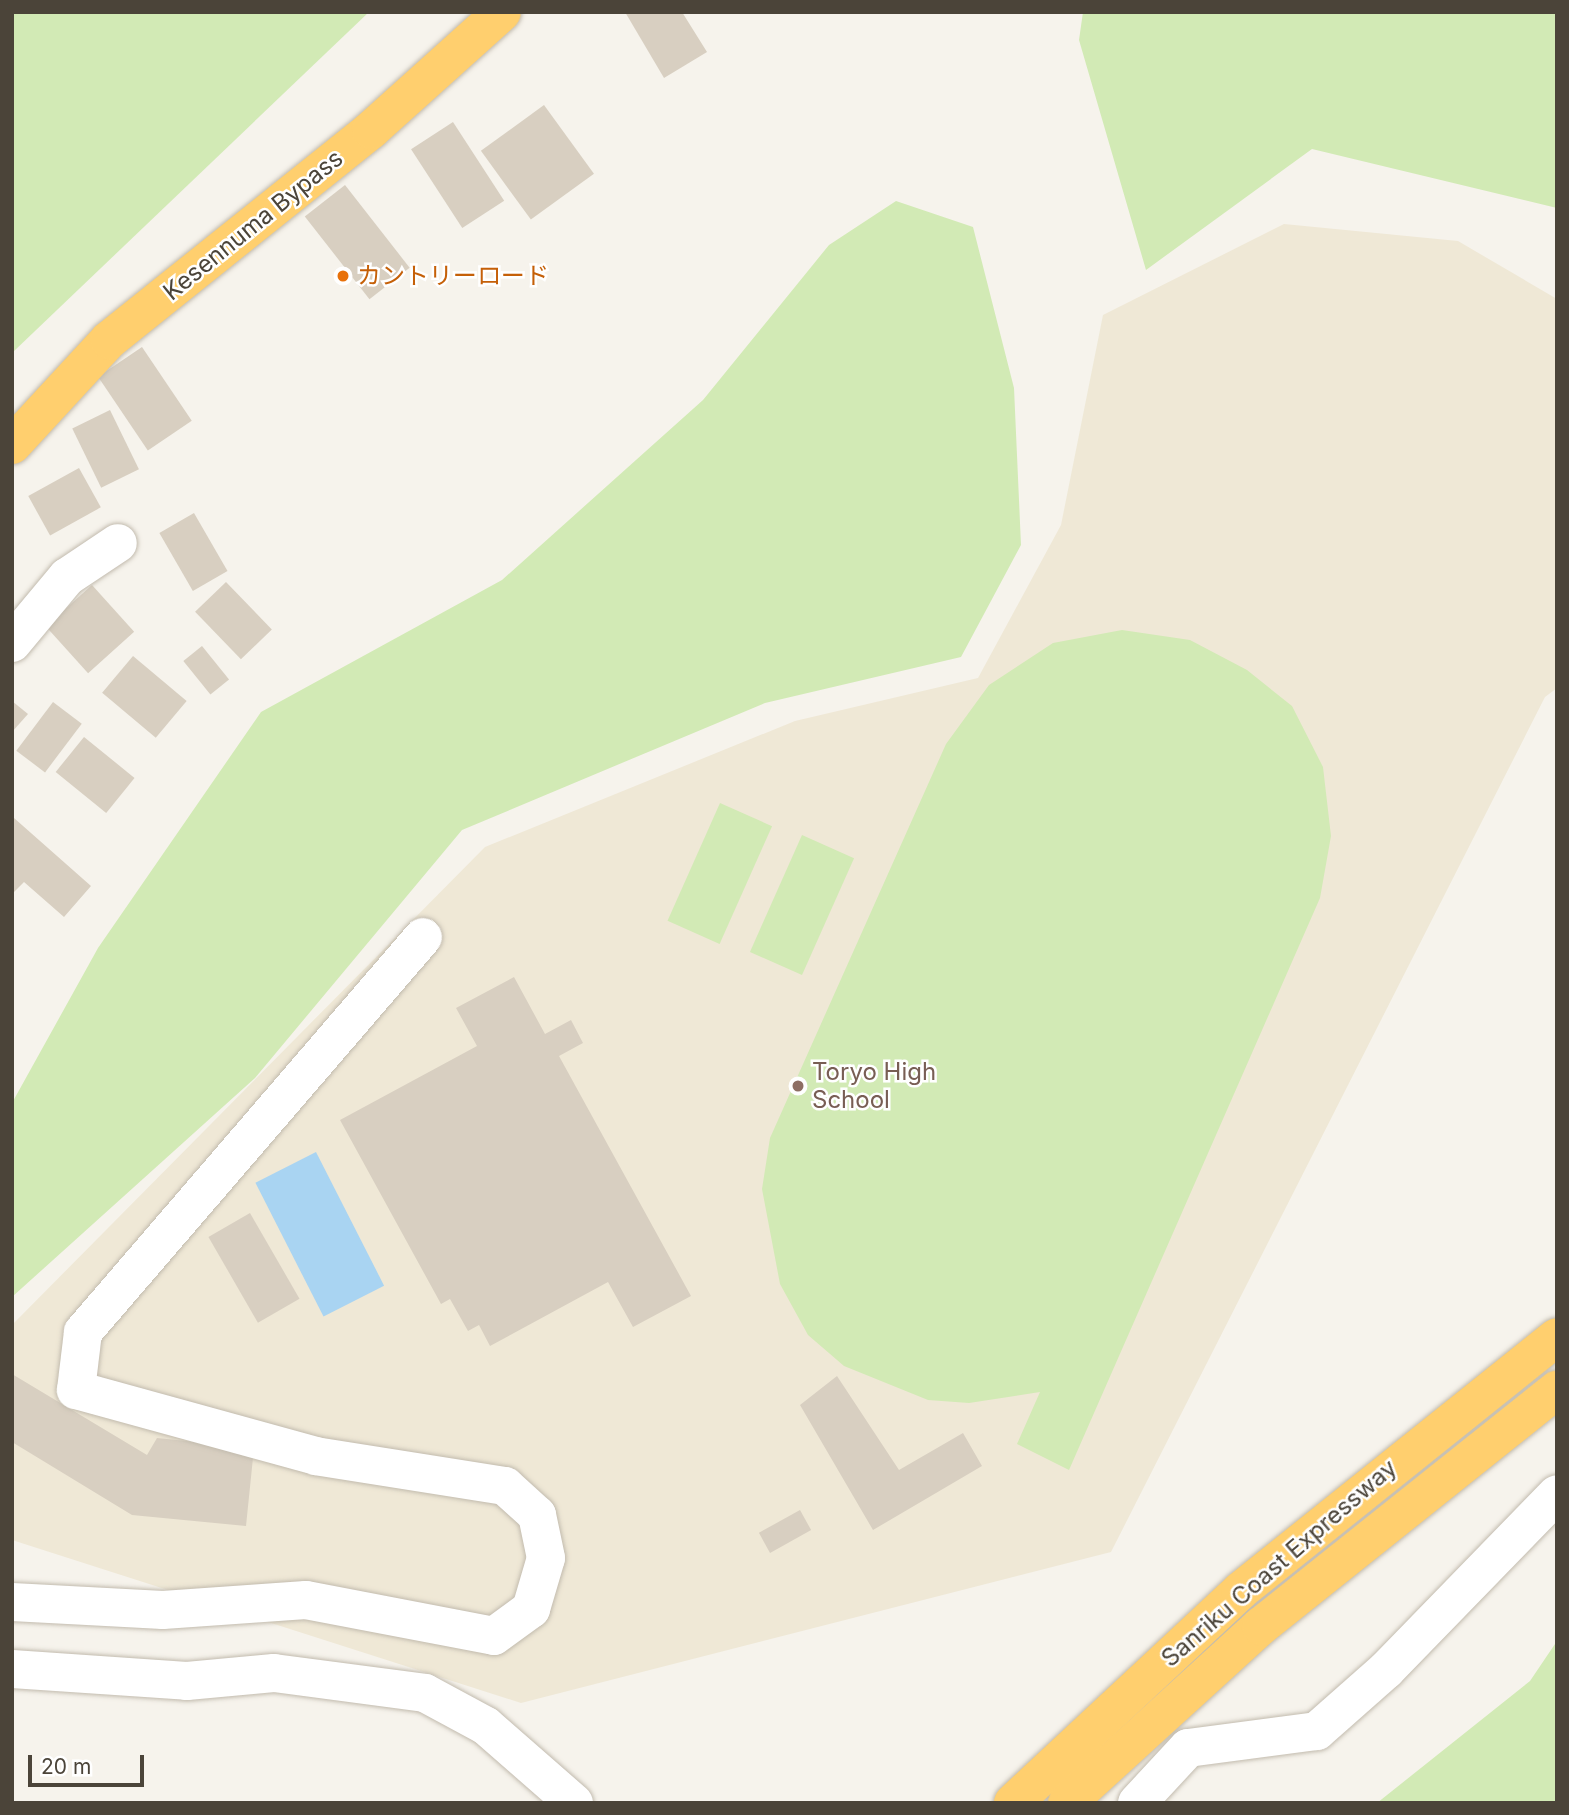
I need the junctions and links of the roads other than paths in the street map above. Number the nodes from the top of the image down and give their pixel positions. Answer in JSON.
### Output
{"nodes":[{"id":1,"x":502,"y":12,"type":"edge"},
{"id":2,"x":12,"y":445,"type":"edge"},
{"id":3,"x":118,"y":543,"type":"dead end"},
{"id":4,"x":12,"y":643,"type":"edge"},
{"id":5,"x":423,"y":937,"type":"dead end"},
{"id":6,"x":1557,"y":1337,"type":"edge"},
{"id":7,"x":1557,"y":1390,"type":"edge"},
{"id":8,"x":1557,"y":1494,"type":"edge"},
{"id":9,"x":12,"y":1602,"type":"edge"},
{"id":10,"x":12,"y":1669,"type":"edge"},
{"id":11,"x":1076,"y":1794,"type":"edge"},
{"id":12,"x":574,"y":1803,"type":"edge"},
{"id":13,"x":1013,"y":1803,"type":"edge"},
{"id":14,"x":1137,"y":1803,"type":"edge"}],
"edges":[{"from":1,"to":2,"type":"highway","name":"Kesennuma Bypass"},
{"from":3,"to":4,"type":"street"},
{"from":5,"to":9,"type":"street"},
{"from":6,"to":13,"type":"highway","name":"Sanriku Coast Expressway"},
{"from":7,"to":11,"type":"highway","name":"Sanriku Coast Expressway"},
{"from":8,"to":14,"type":"street"},
{"from":10,"to":12,"type":"street"}]}
